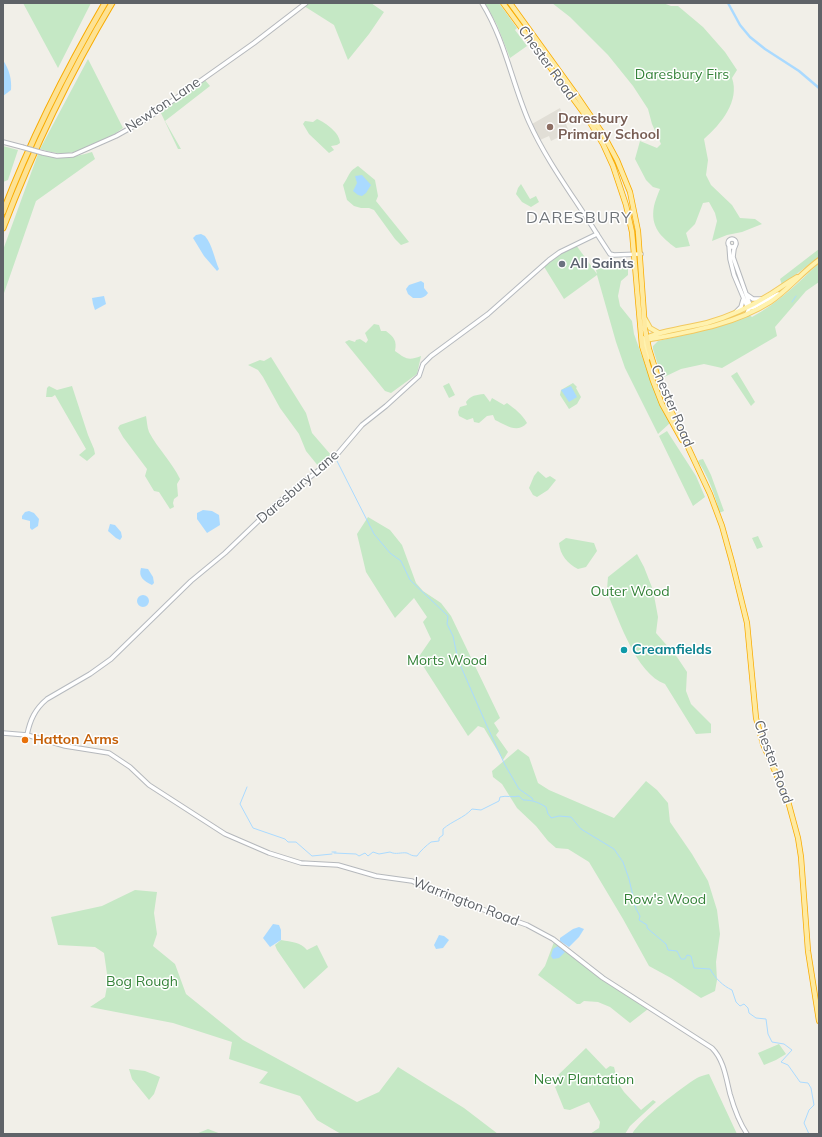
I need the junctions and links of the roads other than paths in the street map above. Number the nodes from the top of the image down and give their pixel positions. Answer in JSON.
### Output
{"nodes":[{"id":1,"x":105,"y":3,"type":"edge"},
{"id":2,"x":112,"y":3,"type":"edge"},
{"id":3,"x":306,"y":3,"type":"edge"},
{"id":4,"x":482,"y":3,"type":"edge"},
{"id":5,"x":503,"y":3,"type":"edge"},
{"id":6,"x":510,"y":3,"type":"edge"},
{"id":7,"x":3,"y":142,"type":"edge"},
{"id":8,"x":3,"y":212,"type":"edge"},
{"id":9,"x":3,"y":228,"type":"edge"},
{"id":10,"x":597,"y":234,"type":"junction"},
{"id":11,"x":736,"y":244,"type":"junction"},
{"id":12,"x":729,"y":245,"type":"junction"},
{"id":13,"x":634,"y":254,"type":"junction"},
{"id":14,"x":641,"y":254,"type":"junction"},
{"id":15,"x":819,"y":260,"type":"edge"},
{"id":16,"x":802,"y":274,"type":"junction"},
{"id":17,"x":784,"y":291,"type":"junction"},
{"id":18,"x":746,"y":293,"type":"junction"},
{"id":19,"x":743,"y":297,"type":"junction"},
{"id":20,"x":762,"y":299,"type":"junction"},
{"id":21,"x":749,"y":307,"type":"junction"},
{"id":22,"x":735,"y":312,"type":"junction"},
{"id":23,"x":747,"y":314,"type":"junction"},
{"id":24,"x":644,"y":315,"type":"junction"},
{"id":25,"x":641,"y":333,"type":"junction"},
{"id":26,"x":662,"y":335,"type":"junction"},
{"id":27,"x":646,"y":339,"type":"junction"},
{"id":28,"x":649,"y":349,"type":"junction"},
{"id":29,"x":648,"y":365,"type":"junction"},
{"id":30,"x":696,"y":462,"type":"junction"},
{"id":31,"x":3,"y":733,"type":"edge"},
{"id":32,"x":27,"y":735,"type":"junction"},
{"id":33,"x":819,"y":1021,"type":"edge"},
{"id":34,"x":747,"y":1134,"type":"edge"}],
"edges":[{"from":1,"to":8,"type":"highway"},
{"from":2,"to":9,"type":"highway"},
{"from":3,"to":7,"type":"street","name":"Newton Lane","bridge":true},
{"from":4,"to":10,"type":"street","name":"Chester Road"},
{"from":5,"to":13,"type":"highway","name":"Chester Road"},
{"from":6,"to":14,"type":"highway","name":"Chester Road"},
{"from":10,"to":13,"type":"street","name":"Chester Road"},
{"from":10,"to":32,"type":"street","name":"Daresbury Lane"},
{"from":11,"to":12,"type":"street"},
{"from":11,"to":12,"type":"street"},
{"from":11,"to":18,"type":"street"},
{"from":12,"to":19,"type":"street"},
{"from":13,"to":14,"type":"street"},
{"from":13,"to":25,"type":"highway","name":"Chester Road"},
{"from":14,"to":24,"type":"highway","name":"Chester Road"},
{"from":15,"to":16,"type":"main road"},
{"from":16,"to":17,"type":"main road"},
{"from":16,"to":20,"type":"main road"},
{"from":17,"to":21,"type":"street"},
{"from":17,"to":23,"type":"main road"},
{"from":18,"to":20,"type":"street"},
{"from":18,"to":21,"type":"street"},
{"from":19,"to":21,"type":"street"},
{"from":19,"to":22,"type":"street"},
{"from":20,"to":21,"type":"main road"},
{"from":21,"to":22,"type":"main road"},
{"from":21,"to":23,"type":"street"},
{"from":22,"to":26,"type":"main road"},
{"from":23,"to":26,"type":"main road"},
{"from":24,"to":26,"type":"main road"},
{"from":24,"to":27,"type":"highway","name":"Chester Road"},
{"from":25,"to":27,"type":"main road"},
{"from":25,"to":29,"type":"highway","name":"Chester Road"},
{"from":26,"to":27,"type":"main road"},
{"from":26,"to":28,"type":"main road"},
{"from":27,"to":28,"type":"highway","name":"Chester Road"},
{"from":27,"to":29,"type":"main road"},
{"from":28,"to":30,"type":"highway","name":"Chester Road"},
{"from":29,"to":30,"type":"highway","name":"Chester Road"},
{"from":30,"to":33,"type":"highway","name":"Chester Road"},
{"from":31,"to":32,"type":"street","name":"Warrington Road"},
{"from":32,"to":34,"type":"street","name":"Warrington Road"}]}
